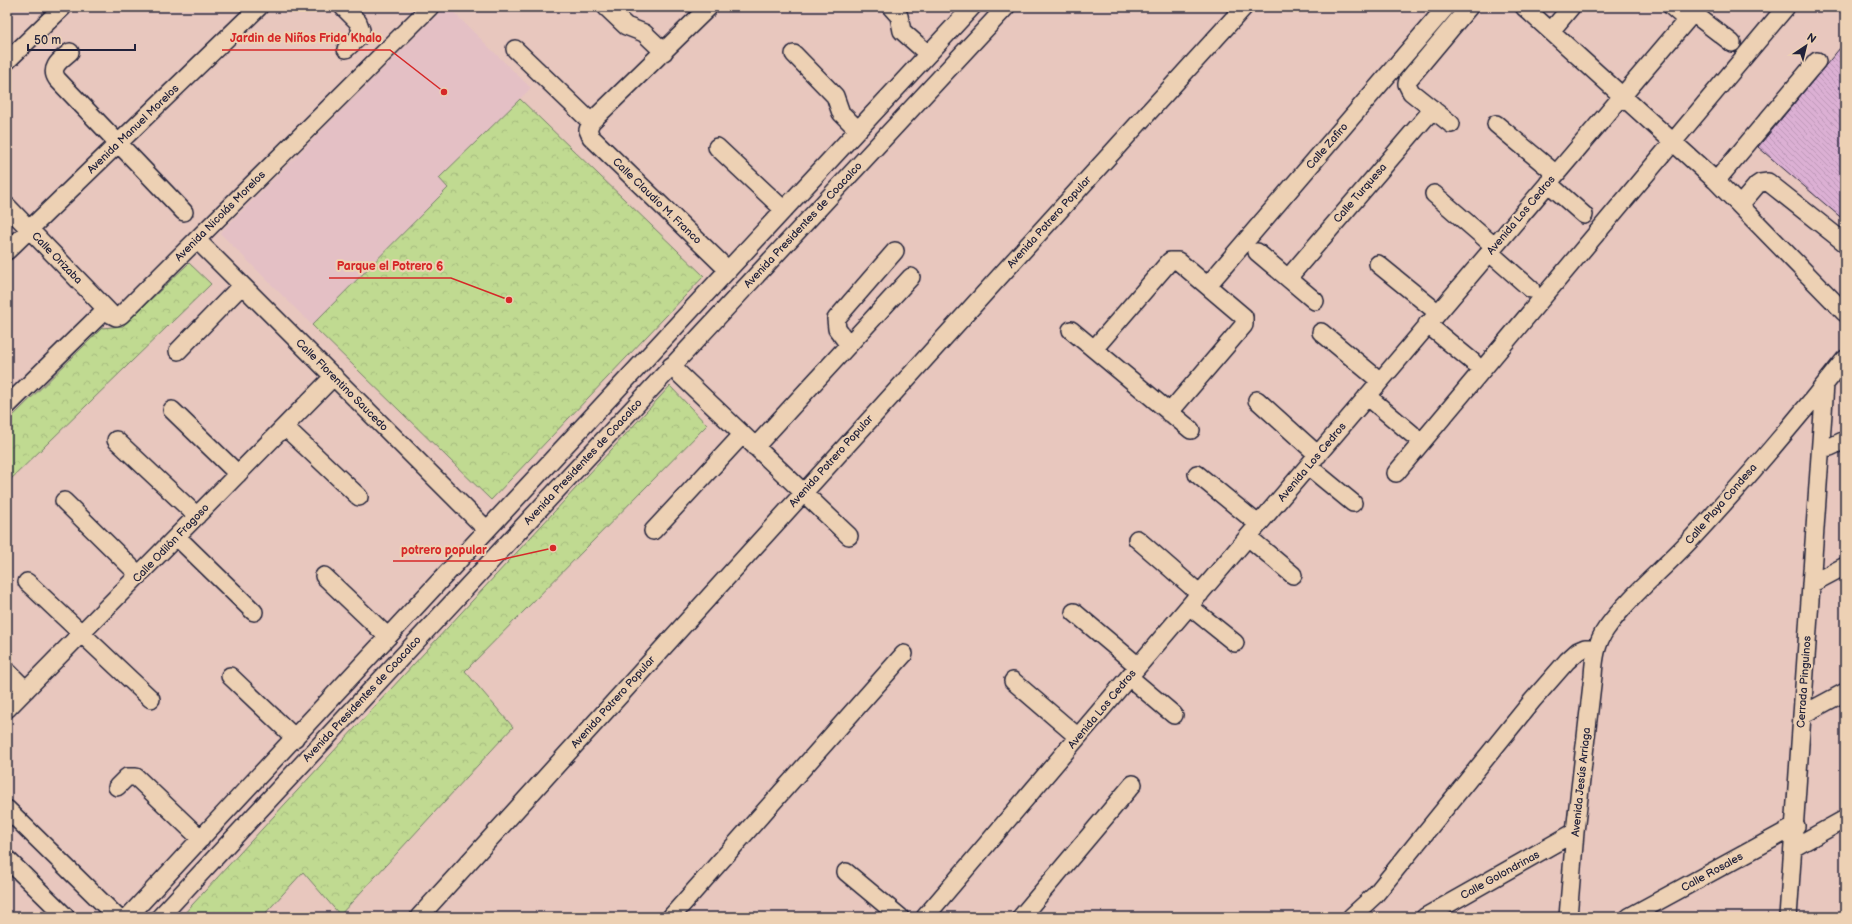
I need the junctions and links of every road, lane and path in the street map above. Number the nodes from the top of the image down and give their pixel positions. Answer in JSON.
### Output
{"nodes":[{"id":1,"x":63,"y":7,"type":"edge"},
{"id":2,"x":259,"y":7,"type":"edge"},
{"id":3,"x":343,"y":7,"type":"edge"},
{"id":4,"x":430,"y":7,"type":"edge"},
{"id":5,"x":606,"y":7,"type":"edge"},
{"id":6,"x":709,"y":7,"type":"edge"},
{"id":7,"x":891,"y":7,"type":"edge"},
{"id":8,"x":972,"y":7,"type":"edge"},
{"id":9,"x":1006,"y":7,"type":"edge"},
{"id":10,"x":1244,"y":7,"type":"edge"},
{"id":11,"x":1446,"y":7,"type":"edge"},
{"id":12,"x":1469,"y":7,"type":"edge"},
{"id":13,"x":1524,"y":7,"type":"edge"},
{"id":14,"x":1571,"y":7,"type":"edge"},
{"id":15,"x":1672,"y":7,"type":"edge"},
{"id":16,"x":1786,"y":7,"type":"edge"},
{"id":17,"x":1693,"y":13,"type":"edge"},
{"id":18,"x":1551,"y":31,"type":"junction"},
{"id":19,"x":1732,"y":43,"type":"dead end"},
{"id":20,"x":346,"y":49,"type":"dead end"},
{"id":21,"x":516,"y":49,"type":"dead end"},
{"id":22,"x":70,"y":52,"type":"dead end"},
{"id":23,"x":664,"y":52,"type":"junction"},
{"id":24,"x":794,"y":54,"type":"dead end"},
{"id":25,"x":928,"y":54,"type":"junction"},
{"id":26,"x":7,"y":61,"type":"edge"},
{"id":27,"x":1817,"y":61,"type":"dead end"},
{"id":28,"x":1622,"y":96,"type":"junction"},
{"id":29,"x":1433,"y":109,"type":"junction"},
{"id":30,"x":1451,"y":124,"type":"dead end"},
{"id":31,"x":1496,"y":124,"type":"dead end"},
{"id":32,"x":589,"y":126,"type":"junction"},
{"id":33,"x":858,"y":130,"type":"junction"},
{"id":34,"x":1674,"y":141,"type":"junction"},
{"id":35,"x":118,"y":145,"type":"junction"},
{"id":36,"x":717,"y":147,"type":"dead end"},
{"id":37,"x":1552,"y":178,"type":"junction"},
{"id":38,"x":1716,"y":182,"type":"junction"},
{"id":39,"x":1434,"y":194,"type":"dead end"},
{"id":40,"x":1740,"y":205,"type":"junction"},
{"id":41,"x":7,"y":206,"type":"edge"},
{"id":42,"x":784,"y":210,"type":"junction"},
{"id":43,"x":184,"y":212,"type":"dead end"},
{"id":44,"x":1584,"y":215,"type":"dead end"},
{"id":45,"x":30,"y":229,"type":"junction"},
{"id":46,"x":197,"y":240,"type":"junction"},
{"id":47,"x":1845,"y":243,"type":"edge"},
{"id":48,"x":1492,"y":249,"type":"junction"},
{"id":49,"x":7,"y":251,"type":"edge"},
{"id":50,"x":895,"y":251,"type":"dead end"},
{"id":51,"x":1257,"y":252,"type":"dead end"},
{"id":52,"x":1378,"y":264,"type":"dead end"},
{"id":53,"x":728,"y":270,"type":"junction"},
{"id":54,"x":911,"y":277,"type":"dead end"},
{"id":55,"x":1288,"y":278,"type":"junction"},
{"id":56,"x":242,"y":284,"type":"junction"},
{"id":57,"x":1208,"y":285,"type":"junction"},
{"id":58,"x":1531,"y":289,"type":"dead end"},
{"id":59,"x":1315,"y":301,"type":"dead end"},
{"id":60,"x":1839,"y":307,"type":"edge"},
{"id":61,"x":106,"y":309,"type":"junction"},
{"id":62,"x":1432,"y":318,"type":"junction"},
{"id":63,"x":1071,"y":330,"type":"dead end"},
{"id":64,"x":1321,"y":332,"type":"dead end"},
{"id":65,"x":849,"y":345,"type":"junction"},
{"id":66,"x":1094,"y":349,"type":"junction"},
{"id":67,"x":178,"y":351,"type":"dead end"},
{"id":68,"x":1845,"y":359,"type":"edge"},
{"id":69,"x":1472,"y":362,"type":"dead end"},
{"id":70,"x":671,"y":366,"type":"junction"},
{"id":71,"x":334,"y":376,"type":"junction"},
{"id":72,"x":1380,"y":380,"type":"junction"},
{"id":73,"x":1825,"y":384,"type":"junction"},
{"id":74,"x":1367,"y":396,"type":"junction"},
{"id":75,"x":1258,"y":400,"type":"dead end"},
{"id":76,"x":7,"y":406,"type":"edge"},
{"id":77,"x":172,"y":410,"type":"dead end"},
{"id":78,"x":595,"y":413,"type":"junction"},
{"id":79,"x":1169,"y":413,"type":"junction"},
{"id":80,"x":285,"y":426,"type":"junction"},
{"id":81,"x":613,"y":430,"type":"junction"},
{"id":82,"x":1191,"y":430,"type":"dead end"},
{"id":83,"x":1412,"y":434,"type":"dead end"},
{"id":84,"x":742,"y":435,"type":"junction"},
{"id":85,"x":116,"y":440,"type":"dead end"},
{"id":86,"x":1845,"y":440,"type":"edge"},
{"id":87,"x":755,"y":447,"type":"junction"},
{"id":88,"x":1822,"y":448,"type":"junction"},
{"id":89,"x":1313,"y":461,"type":"junction"},
{"id":90,"x":238,"y":474,"type":"junction"},
{"id":91,"x":1197,"y":474,"type":"dead end"},
{"id":92,"x":1396,"y":474,"type":"dead end"},
{"id":93,"x":803,"y":492,"type":"junction"},
{"id":94,"x":359,"y":497,"type":"dead end"},
{"id":95,"x":64,"y":501,"type":"dead end"},
{"id":96,"x":1353,"y":503,"type":"dead end"},
{"id":97,"x":197,"y":516,"type":"junction"},
{"id":98,"x":487,"y":530,"type":"junction"},
{"id":99,"x":653,"y":531,"type":"dead end"},
{"id":100,"x":1253,"y":531,"type":"junction"},
{"id":101,"x":849,"y":536,"type":"dead end"},
{"id":102,"x":177,"y":537,"type":"junction"},
{"id":103,"x":1137,"y":539,"type":"dead end"},
{"id":104,"x":1845,"y":566,"type":"edge"},
{"id":105,"x":139,"y":575,"type":"junction"},
{"id":106,"x":1293,"y":575,"type":"dead end"},
{"id":107,"x":324,"y":576,"type":"dead end"},
{"id":108,"x":27,"y":582,"type":"dead end"},
{"id":109,"x":1811,"y":584,"type":"junction"},
{"id":110,"x":1194,"y":600,"type":"junction"},
{"id":111,"x":254,"y":612,"type":"dead end"},
{"id":112,"x":1074,"y":612,"type":"dead end"},
{"id":113,"x":82,"y":633,"type":"junction"},
{"id":114,"x":388,"y":637,"type":"junction"},
{"id":115,"x":1235,"y":644,"type":"dead end"},
{"id":116,"x":1597,"y":648,"type":"junction"},
{"id":117,"x":904,"y":654,"type":"dead end"},
{"id":118,"x":7,"y":672,"type":"edge"},
{"id":119,"x":355,"y":672,"type":"junction"},
{"id":120,"x":1133,"y":672,"type":"junction"},
{"id":121,"x":230,"y":676,"type":"dead end"},
{"id":122,"x":1013,"y":681,"type":"dead end"},
{"id":123,"x":373,"y":688,"type":"junction"},
{"id":124,"x":26,"y":690,"type":"junction"},
{"id":125,"x":1845,"y":692,"type":"edge"},
{"id":126,"x":151,"y":699,"type":"dead end"},
{"id":127,"x":7,"y":709,"type":"edge"},
{"id":128,"x":1174,"y":715,"type":"dead end"},
{"id":129,"x":1802,"y":716,"type":"junction"},
{"id":130,"x":1078,"y":737,"type":"junction"},
{"id":131,"x":294,"y":738,"type":"junction"},
{"id":132,"x":1133,"y":784,"type":"dead end"},
{"id":133,"x":117,"y":787,"type":"dead end"},
{"id":134,"x":7,"y":809,"type":"edge"},
{"id":135,"x":1845,"y":819,"type":"edge"},
{"id":136,"x":1796,"y":826,"type":"junction"},
{"id":137,"x":1575,"y":832,"type":"junction"},
{"id":138,"x":201,"y":839,"type":"junction"},
{"id":139,"x":1793,"y":848,"type":"junction"},
{"id":140,"x":7,"y":858,"type":"edge"},
{"id":141,"x":846,"y":872,"type":"dead end"},
{"id":142,"x":66,"y":917,"type":"edge"},
{"id":143,"x":117,"y":917,"type":"edge"},
{"id":144,"x":128,"y":917,"type":"edge"},
{"id":145,"x":160,"y":917,"type":"edge"},
{"id":146,"x":419,"y":917,"type":"edge"},
{"id":147,"x":671,"y":917,"type":"edge"},
{"id":148,"x":900,"y":917,"type":"edge"},
{"id":149,"x":925,"y":917,"type":"edge"},
{"id":150,"x":1021,"y":917,"type":"edge"},
{"id":151,"x":1351,"y":917,"type":"edge"},
{"id":152,"x":1425,"y":917,"type":"edge"},
{"id":153,"x":1568,"y":917,"type":"edge"},
{"id":154,"x":1629,"y":917,"type":"edge"},
{"id":155,"x":1788,"y":917,"type":"edge"}],
"edges":[{"from":1,"to":26,"type":"street"},
{"from":2,"to":35,"type":"street","name":"Avenida Manuel Morelos"},
{"from":3,"to":20,"type":"street"},
{"from":4,"to":46,"type":"street","name":"Avenida Nicolás Morelos"},
{"from":5,"to":23,"type":"street"},
{"from":6,"to":23,"type":"street"},
{"from":7,"to":25,"type":"street"},
{"from":8,"to":25,"type":"street","name":"Avenida Presidentes de Coacalco"},
{"from":9,"to":70,"type":"street","name":"Avenida Presidentes de Coacalco"},
{"from":10,"to":93,"type":"street","name":"Avenida Potrero Popular"},
{"from":11,"to":57,"type":"street","name":"Calle Zafiro"},
{"from":12,"to":29,"type":"street"},
{"from":13,"to":18,"type":"street"},
{"from":14,"to":18,"type":"street"},
{"from":15,"to":17,"type":"street"},
{"from":16,"to":34,"type":"street"},
{"from":17,"to":19,"type":"street"},
{"from":17,"to":28,"type":"street","name":"Avenida Los Cedros"},
{"from":18,"to":28,"type":"street"},
{"from":21,"to":32,"type":"street","name":"Calle Claudio M. Franco"},
{"from":22,"to":35,"type":"street"},
{"from":23,"to":32,"type":"street"},
{"from":24,"to":33,"type":"street"},
{"from":25,"to":33,"type":"street","name":"Avenida Presidentes de Coacalco"},
{"from":27,"to":38,"type":"street"},
{"from":28,"to":34,"type":"street"},
{"from":28,"to":37,"type":"street","name":"Avenida Los Cedros"},
{"from":29,"to":30,"type":"street"},
{"from":29,"to":55,"type":"street","name":"Calle Turquesa"},
{"from":31,"to":37,"type":"street"},
{"from":32,"to":53,"type":"street","name":"Calle Claudio M. Franco"},
{"from":33,"to":42,"type":"street","name":"Avenida Presidentes de Coacalco"},
{"from":34,"to":38,"type":"street"},
{"from":34,"to":92,"type":"street"},
{"from":35,"to":43,"type":"street"},
{"from":35,"to":45,"type":"street","name":"Avenida Manuel Morelos"},
{"from":36,"to":42,"type":"street"},
{"from":37,"to":44,"type":"street"},
{"from":37,"to":48,"type":"street","name":"Avenida Los Cedros"},
{"from":38,"to":40,"type":"street"},
{"from":39,"to":48,"type":"street"},
{"from":40,"to":47,"type":"street"},
{"from":40,"to":60,"type":"street"},
{"from":41,"to":45,"type":"street","name":"Calle Orizaba"},
{"from":42,"to":53,"type":"street","name":"Avenida Presidentes de Coacalco"},
{"from":45,"to":49,"type":"street","name":"Avenida Manuel Morelos"},
{"from":45,"to":61,"type":"street","name":"Calle Orizaba"},
{"from":46,"to":56,"type":"street","name":"Calle Florentino Saucedo"},
{"from":46,"to":61,"type":"street","name":"Avenida Nicolás Morelos"},
{"from":48,"to":58,"type":"street"},
{"from":48,"to":62,"type":"street","name":"Avenida Los Cedros"},
{"from":50,"to":65,"type":"street"},
{"from":51,"to":55,"type":"street"},
{"from":52,"to":62,"type":"street"},
{"from":53,"to":78,"type":"street","name":"Avenida Presidentes de Coacalco"},
{"from":54,"to":65,"type":"street"},
{"from":55,"to":59,"type":"street"},
{"from":56,"to":67,"type":"street"},
{"from":56,"to":71,"type":"street","name":"Calle Florentino Saucedo"},
{"from":57,"to":66,"type":"street"},
{"from":57,"to":79,"type":"street"},
{"from":61,"to":76,"type":"street"},
{"from":62,"to":69,"type":"street"},
{"from":62,"to":72,"type":"street","name":"Avenida Los Cedros"},
{"from":63,"to":66,"type":"street"},
{"from":64,"to":72,"type":"street"},
{"from":65,"to":87,"type":"street"},
{"from":66,"to":79,"type":"street"},
{"from":68,"to":73,"type":"street","name":"Calle Playa Condesa"},
{"from":70,"to":81,"type":"street","name":"Avenida Presidentes de Coacalco"},
{"from":70,"to":84,"type":"street"},
{"from":71,"to":80,"type":"street","name":"Calle Odilón Fragoso"},
{"from":71,"to":98,"type":"street","name":"Calle Florentino Saucedo"},
{"from":72,"to":74,"type":"street","name":"Avenida Los Cedros"},
{"from":73,"to":88,"type":"street","name":"Cerrada Pinguinos"},
{"from":73,"to":116,"type":"street","name":"Calle Playa Condesa"},
{"from":74,"to":83,"type":"street"},
{"from":74,"to":89,"type":"street","name":"Avenida Los Cedros"},
{"from":75,"to":89,"type":"street"},
{"from":77,"to":90,"type":"street"},
{"from":78,"to":81,"type":"street"},
{"from":78,"to":98,"type":"street","name":"Avenida Presidentes de Coacalco"},
{"from":79,"to":82,"type":"street"},
{"from":80,"to":90,"type":"street","name":"Calle Odilón Fragoso"},
{"from":80,"to":94,"type":"street"},
{"from":81,"to":123,"type":"street","name":"Avenida Presidentes de Coacalco"},
{"from":84,"to":87,"type":"street"},
{"from":84,"to":99,"type":"street"},
{"from":85,"to":97,"type":"street"},
{"from":86,"to":88,"type":"street"},
{"from":87,"to":93,"type":"street"},
{"from":88,"to":109,"type":"street","name":"Cerrada Pinguinos"},
{"from":89,"to":96,"type":"street"},
{"from":89,"to":100,"type":"street","name":"Avenida Los Cedros"},
{"from":90,"to":97,"type":"street","name":"Calle Odilón Fragoso"},
{"from":91,"to":100,"type":"street"},
{"from":93,"to":101,"type":"street"},
{"from":93,"to":146,"type":"street","name":"Avenida Potrero Popular"},
{"from":95,"to":105,"type":"street"},
{"from":97,"to":102,"type":"street","name":"Calle Odilón Fragoso"},
{"from":98,"to":114,"type":"street","name":"Avenida Presidentes de Coacalco"},
{"from":100,"to":106,"type":"street"},
{"from":100,"to":110,"type":"street","name":"Avenida Los Cedros"},
{"from":102,"to":105,"type":"street","name":"Calle Odilón Fragoso"},
{"from":102,"to":111,"type":"street"},
{"from":103,"to":110,"type":"street"},
{"from":104,"to":109,"type":"street"},
{"from":105,"to":113,"type":"street","name":"Calle Odilón Fragoso"},
{"from":107,"to":114,"type":"street"},
{"from":108,"to":113,"type":"street"},
{"from":109,"to":129,"type":"street","name":"Cerrada Pinguinos"},
{"from":110,"to":115,"type":"street"},
{"from":110,"to":120,"type":"street","name":"Avenida Los Cedros"},
{"from":112,"to":120,"type":"street"},
{"from":113,"to":124,"type":"street","name":"Calle Odilón Fragoso"},
{"from":113,"to":126,"type":"street"},
{"from":114,"to":119,"type":"street","name":"Avenida Presidentes de Coacalco"},
{"from":116,"to":137,"type":"street","name":"Avenida Jesús Arriaga"},
{"from":116,"to":151,"type":"street"},
{"from":117,"to":147,"type":"street"},
{"from":118,"to":124,"type":"street"},
{"from":119,"to":123,"type":"street"},
{"from":119,"to":131,"type":"street","name":"Avenida Presidentes de Coacalco"},
{"from":120,"to":128,"type":"street"},
{"from":120,"to":130,"type":"street","name":"Avenida Los Cedros"},
{"from":121,"to":131,"type":"street"},
{"from":122,"to":130,"type":"street"},
{"from":123,"to":145,"type":"street","name":"Avenida Presidentes de Coacalco"},
{"from":124,"to":127,"type":"street","name":"Calle Odilón Fragoso"},
{"from":125,"to":129,"type":"street"},
{"from":129,"to":136,"type":"street","name":"Cerrada Pinguinos"},
{"from":130,"to":149,"type":"street","name":"Avenida Los Cedros"},
{"from":131,"to":138,"type":"street","name":"Avenida Presidentes de Coacalco"},
{"from":132,"to":150,"type":"street"},
{"from":133,"to":138,"type":"street"},
{"from":134,"to":143,"type":"street"},
{"from":135,"to":139,"type":"street"},
{"from":136,"to":139,"type":"street","name":"Cerrada Pinguinos"},
{"from":136,"to":154,"type":"street","name":"Calle Rosales"},
{"from":137,"to":152,"type":"street","name":"Calle Golondrinas"},
{"from":137,"to":153,"type":"street","name":"Avenida Jesús Arriaga"},
{"from":138,"to":144,"type":"street","name":"Avenida Presidentes de Coacalco"},
{"from":139,"to":155,"type":"street","name":"Cerrada Pinguinos"},
{"from":140,"to":142,"type":"street"},
{"from":141,"to":148,"type":"street"}]}
